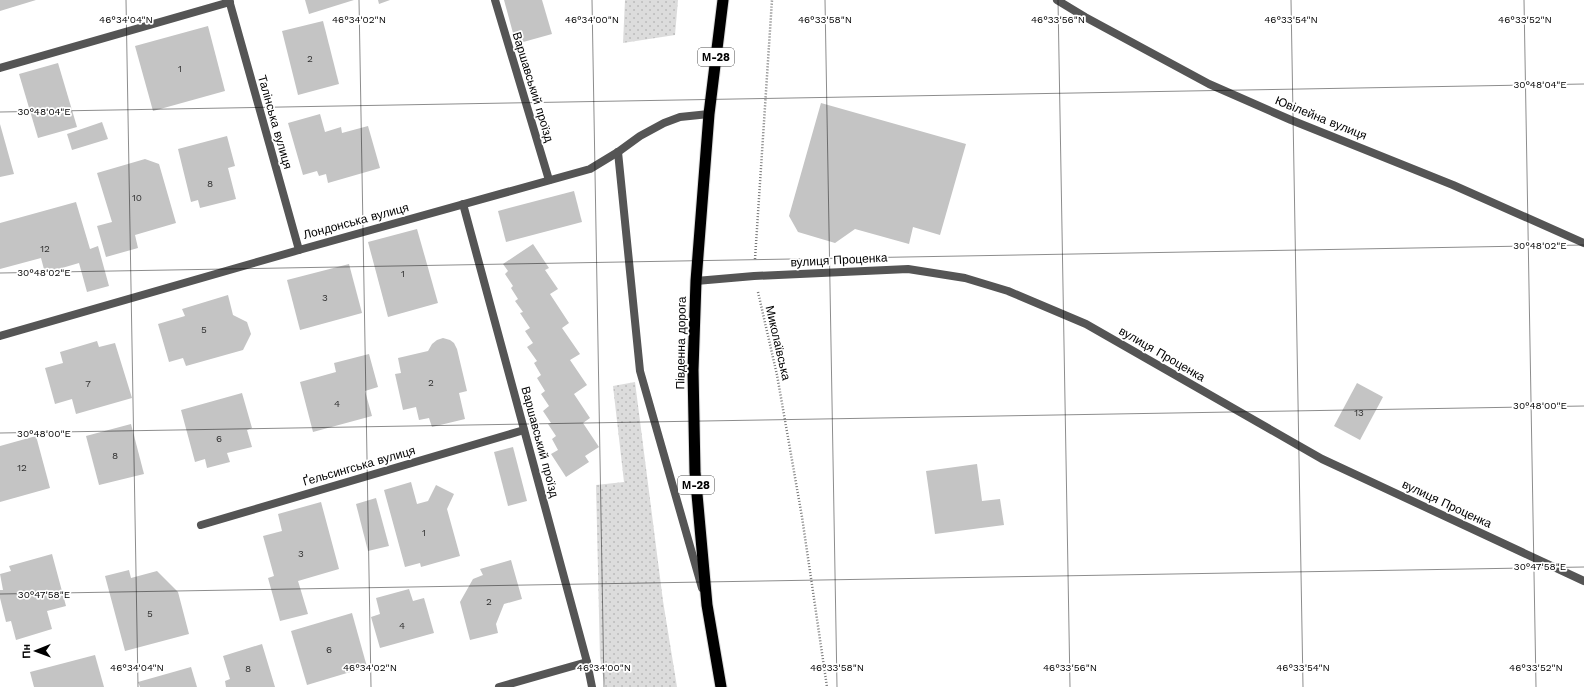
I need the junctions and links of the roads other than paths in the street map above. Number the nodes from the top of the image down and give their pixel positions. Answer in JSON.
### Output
{"nodes":[{"id":1,"x":495,"y":0,"type":"edge"},
{"id":2,"x":723,"y":0,"type":"edge"},
{"id":3,"x":1057,"y":0,"type":"edge"},
{"id":4,"x":229,"y":1,"type":"edge"},
{"id":5,"x":0,"y":68,"type":"edge"},
{"id":6,"x":709,"y":114,"type":"junction"},
{"id":7,"x":618,"y":152,"type":"junction"},
{"id":8,"x":549,"y":180,"type":"junction"},
{"id":9,"x":464,"y":204,"type":"junction"},
{"id":10,"x":1584,"y":243,"type":"edge"},
{"id":11,"x":298,"y":250,"type":"junction"},
{"id":12,"x":696,"y":282,"type":"junction"},
{"id":13,"x":0,"y":336,"type":"edge"},
{"id":14,"x":524,"y":430,"type":"junction"},
{"id":15,"x":201,"y":525,"type":"dead end"},
{"id":16,"x":1584,"y":581,"type":"edge"},
{"id":17,"x":707,"y":605,"type":"junction"},
{"id":18,"x":587,"y":662,"type":"junction"},
{"id":19,"x":499,"y":687,"type":"edge"},
{"id":20,"x":592,"y":687,"type":"edge"},
{"id":21,"x":721,"y":687,"type":"edge"}],
"edges":[{"from":1,"to":8,"type":"street","name":"Варшавський проїзд"},
{"from":2,"to":6,"type":"highway","name":"Південна дорога","number":"М-28"},
{"from":3,"to":10,"type":"street","name":"Ювілейна вулиця"},
{"from":4,"to":5,"type":"street"},
{"from":4,"to":11,"type":"street","name":"Талінська вулиця"},
{"from":6,"to":7,"type":"street","name":"Лондонська вулиця"},
{"from":6,"to":12,"type":"highway","name":"Південна дорога","number":"М-28"},
{"from":7,"to":8,"type":"street","name":"Лондонська вулиця"},
{"from":7,"to":17,"type":"street"},
{"from":8,"to":9,"type":"street","name":"Лондонська вулиця"},
{"from":9,"to":11,"type":"street","name":"Лондонська вулиця"},
{"from":9,"to":14,"type":"street","name":"Варшавський проїзд"},
{"from":11,"to":13,"type":"street","name":"Лондонська вулиця"},
{"from":12,"to":16,"type":"street","name":"вулиця Проценка"},
{"from":12,"to":17,"type":"highway","name":"Південна дорога","number":"М-28"},
{"from":14,"to":15,"type":"street","name":"Ґельсингська вулиця"},
{"from":14,"to":18,"type":"street","name":"Варшавський проїзд"},
{"from":17,"to":21,"type":"highway","name":"Південна дорога","number":"М-28"},
{"from":18,"to":19,"type":"street"},
{"from":18,"to":20,"type":"street","name":"Варшавський проїзд"}]}
